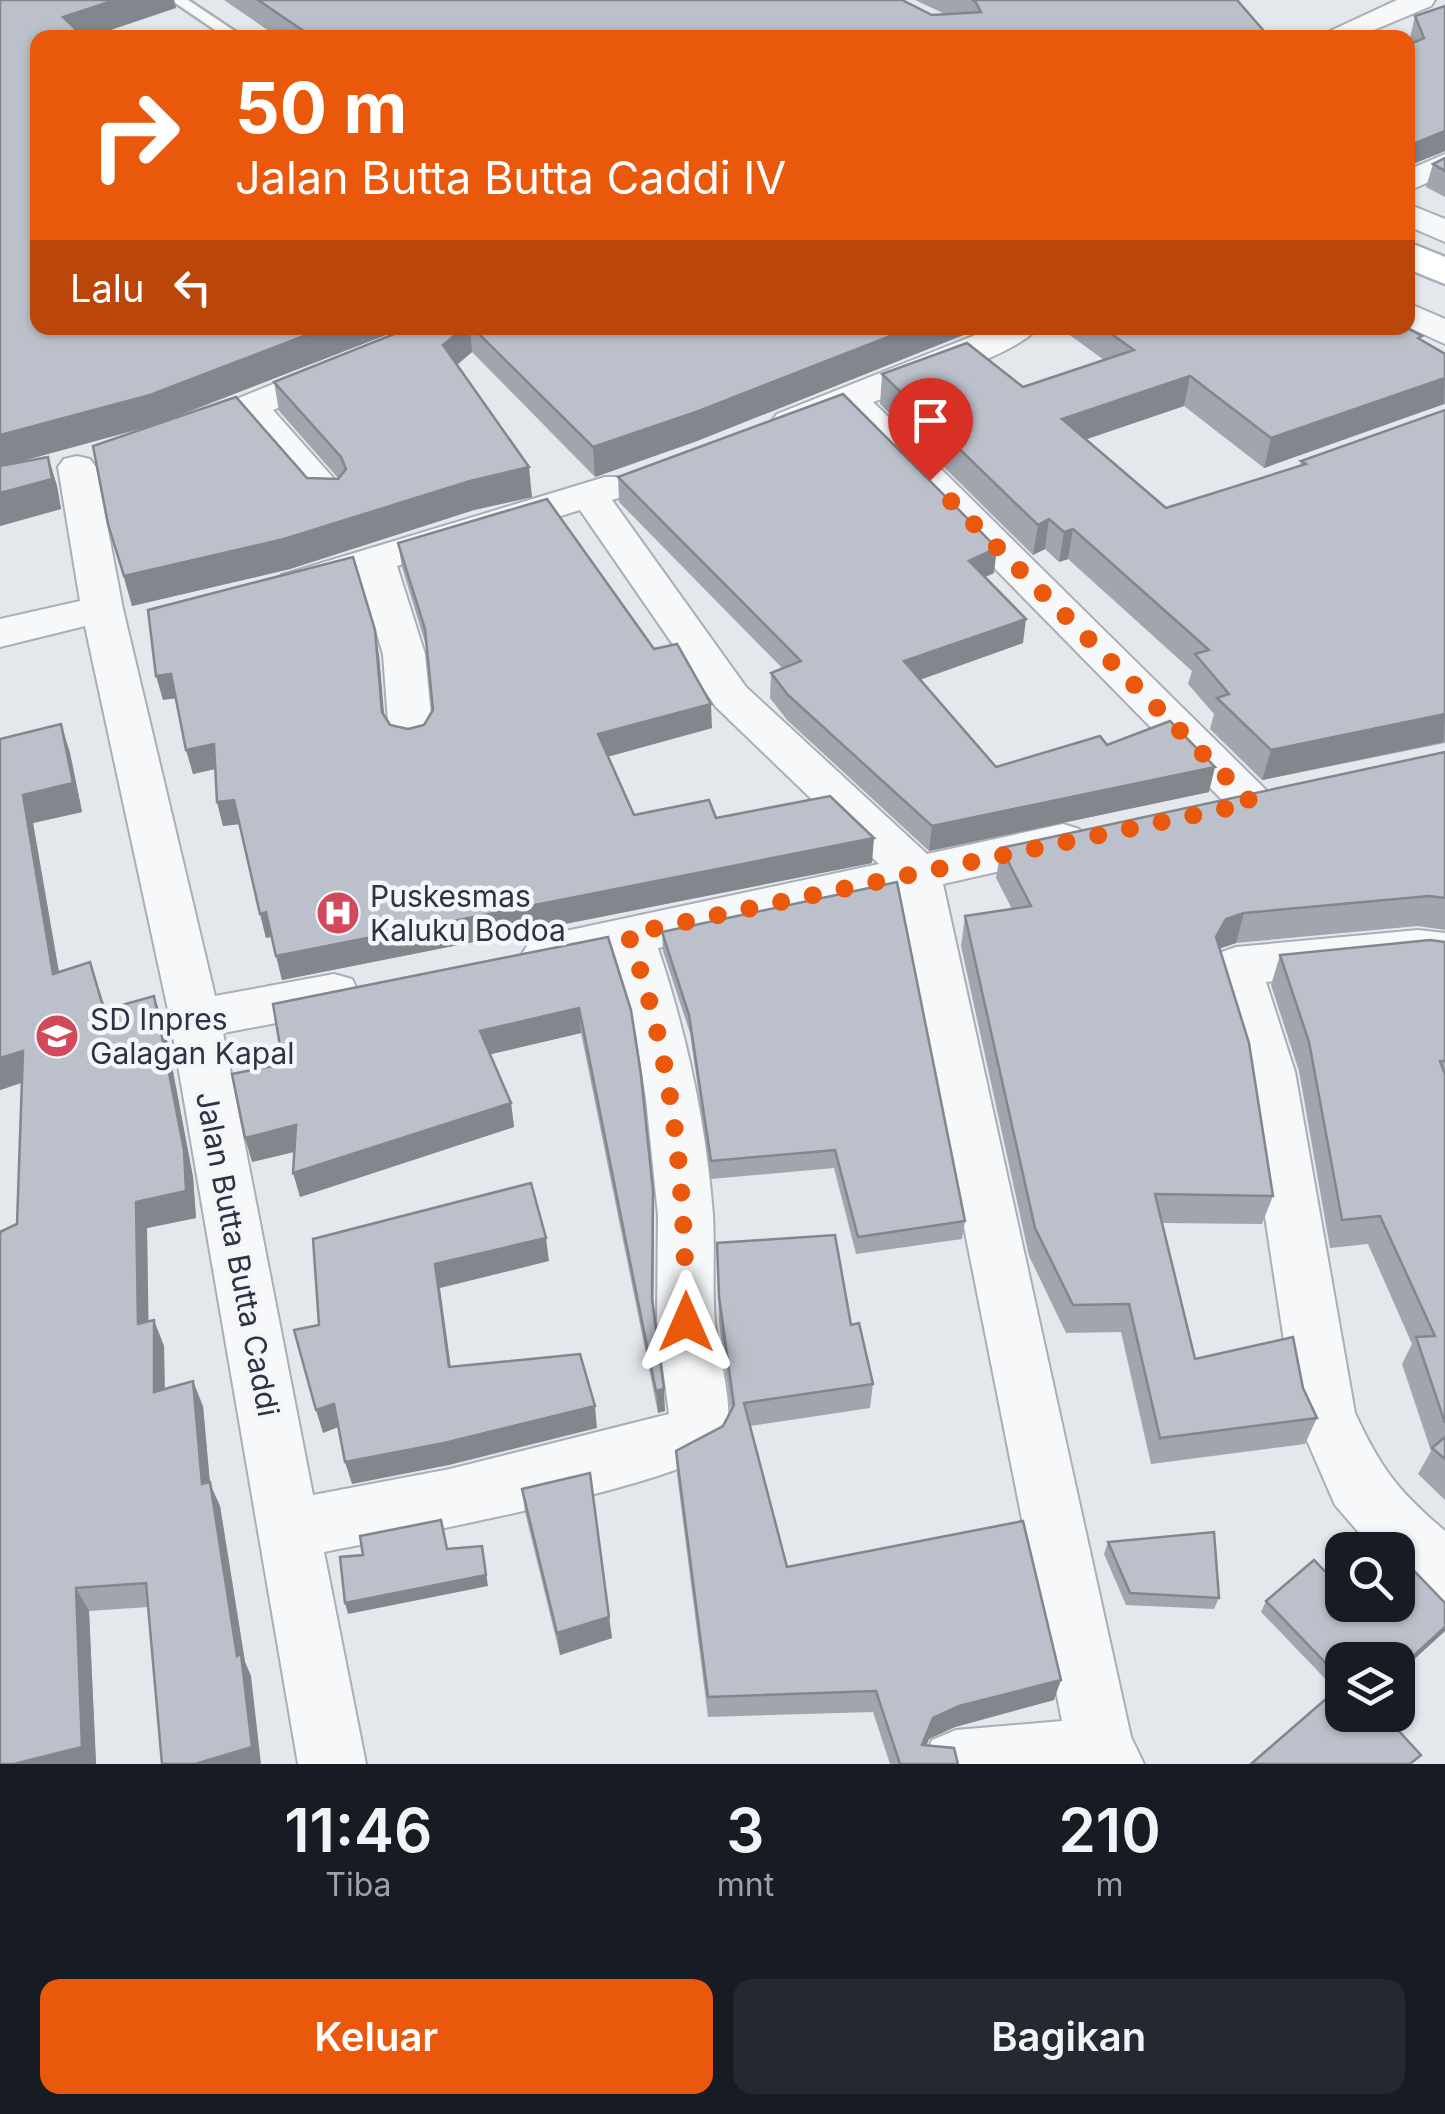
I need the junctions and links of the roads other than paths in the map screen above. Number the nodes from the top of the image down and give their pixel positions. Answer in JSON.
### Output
{"nodes":[{"id":1,"x":178,"y":0,"type":"edge"},
{"id":2,"x":1422,"y":0,"type":"edge"},
{"id":3,"x":225,"y":30,"type":"edge"},
{"id":4,"x":1349,"y":30,"type":"edge"},
{"id":5,"x":1445,"y":163,"type":"edge"},
{"id":6,"x":1415,"y":178,"type":"edge"},
{"id":7,"x":1415,"y":217,"type":"edge"},
{"id":8,"x":1445,"y":232,"type":"edge"},
{"id":9,"x":1415,"y":257,"type":"edge"},
{"id":10,"x":1445,"y":272,"type":"edge"},
{"id":11,"x":1415,"y":317,"type":"edge"},
{"id":12,"x":1445,"y":332,"type":"edge"},
{"id":13,"x":425,"y":335,"type":"edge"},
{"id":14,"x":1002,"y":335,"type":"edge"},
{"id":15,"x":849,"y":399,"type":"junction"},
{"id":16,"x":249,"y":406,"type":"junction"},
{"id":17,"x":762,"y":433,"type":"edge"},
{"id":18,"x":658,"y":471,"type":"edge"},
{"id":19,"x":589,"y":495,"type":"junction"},
{"id":20,"x":329,"y":497,"type":"edge"},
{"id":21,"x":374,"y":558,"type":"junction"},
{"id":22,"x":262,"y":592,"type":"edge"},
{"id":23,"x":119,"y":619,"type":"junction"},
{"id":24,"x":0,"y":633,"type":"edge"},
{"id":25,"x":410,"y":735,"type":"edge"},
{"id":26,"x":1195,"y":814,"type":"edge"},
{"id":27,"x":1104,"y":833,"type":"edge"},
{"id":28,"x":918,"y":872,"type":"junction"},
{"id":29,"x":628,"y":934,"type":"junction"},
{"id":30,"x":1445,"y":952,"type":"edge"},
{"id":31,"x":506,"y":961,"type":"edge"},
{"id":32,"x":370,"y":986,"type":"edge"},
{"id":33,"x":195,"y":1019,"type":"junction"},
{"id":34,"x":291,"y":1529,"type":"junction"},
{"id":35,"x":1445,"y":1572,"type":"edge"},
{"id":36,"x":1106,"y":1757,"type":"edge"},
{"id":37,"x":332,"y":1764,"type":"edge"},
{"id":38,"x":956,"y":1764,"type":"edge"}],
"edges":[{"from":1,"to":3,"type":"lane"},
{"from":2,"to":4,"type":"street"},
{"from":5,"to":6,"type":"street"},
{"from":7,"to":8,"type":"street"},
{"from":9,"to":10,"type":"main road"},
{"from":11,"to":12,"type":"street"},
{"from":13,"to":16,"type":"street"},
{"from":14,"to":15,"type":"street"},
{"from":15,"to":17,"type":"street"},
{"from":15,"to":26,"type":"street"},
{"from":16,"to":20,"type":"street"},
{"from":16,"to":23,"type":"street","name":"Jalan Butta Butta Caddi"},
{"from":18,"to":19,"type":"street"},
{"from":19,"to":21,"type":"street"},
{"from":19,"to":28,"type":"street"},
{"from":21,"to":22,"type":"street"},
{"from":21,"to":25,"type":"street"},
{"from":23,"to":24,"type":"street"},
{"from":23,"to":33,"type":"street","name":"Jalan Butta Butta Caddi"},
{"from":27,"to":28,"type":"street"},
{"from":28,"to":29,"type":"street"},
{"from":28,"to":36,"type":"street"},
{"from":29,"to":31,"type":"street"},
{"from":29,"to":34,"type":"street"},
{"from":30,"to":35,"type":"street"},
{"from":32,"to":33,"type":"street"},
{"from":33,"to":34,"type":"street","name":"Jalan Butta Butta Caddi"},
{"from":34,"to":37,"type":"street","name":"Jalan Butta Butta Caddi"},
{"from":36,"to":38,"type":"street"}]}
